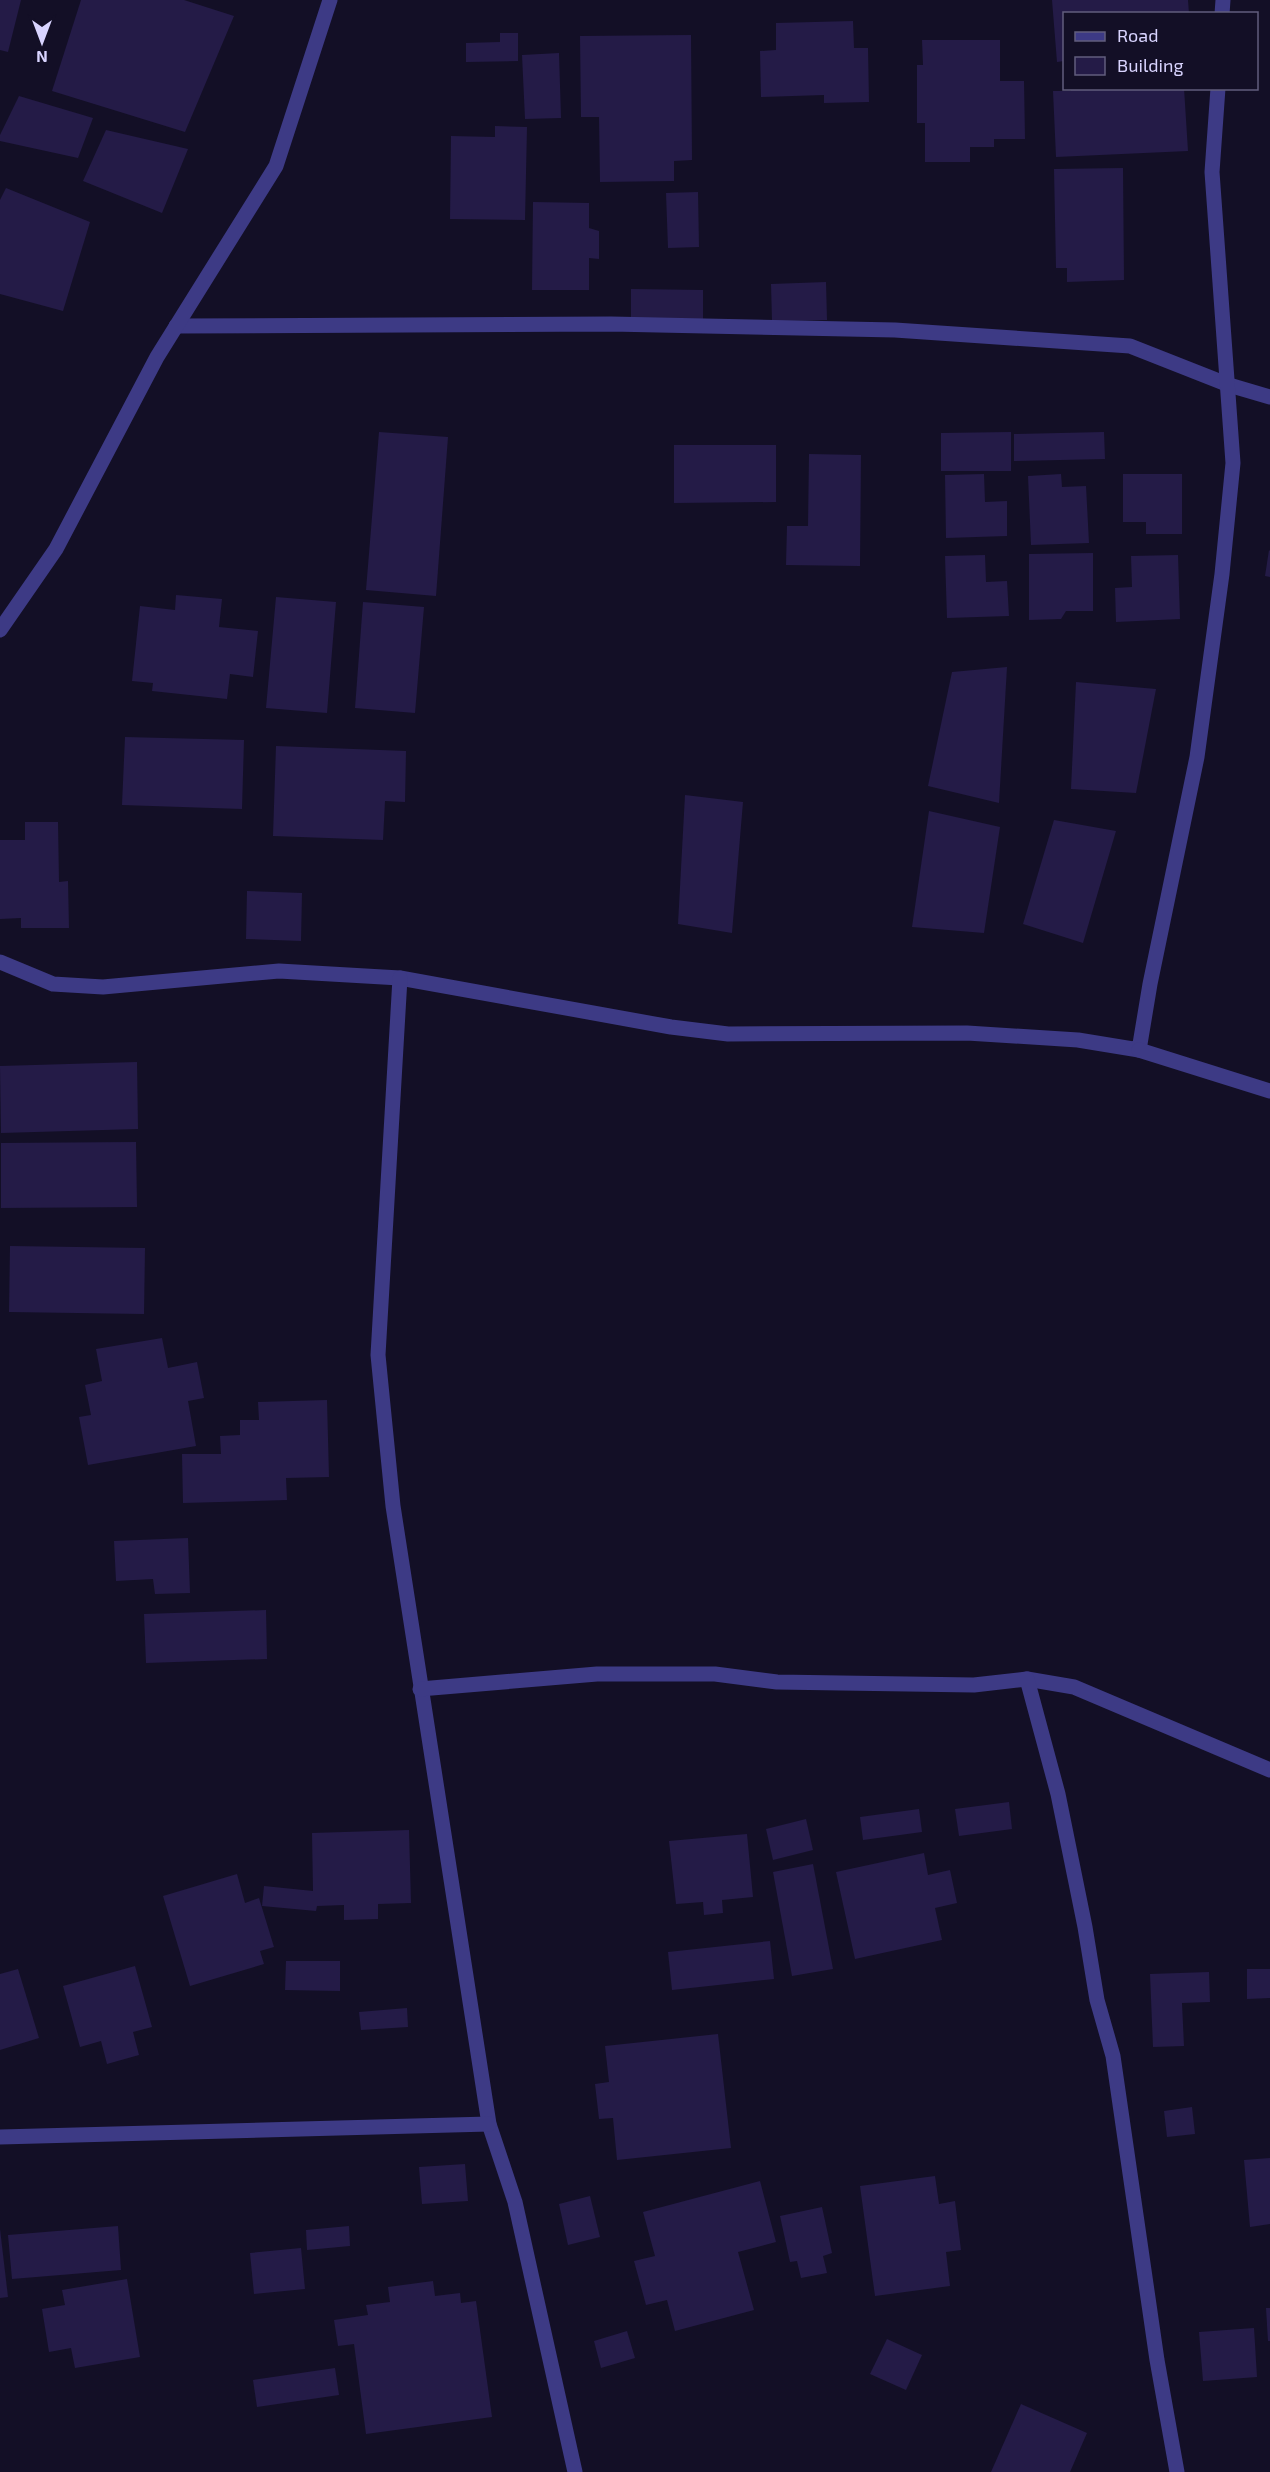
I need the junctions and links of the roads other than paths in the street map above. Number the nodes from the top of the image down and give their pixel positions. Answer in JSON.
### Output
{"nodes":[{"id":1,"x":330,"y":0,"type":"edge"},
{"id":2,"x":1218,"y":90,"type":"edge"},
{"id":3,"x":176,"y":326,"type":"junction"},
{"id":4,"x":1228,"y":385,"type":"junction"},
{"id":5,"x":1270,"y":397,"type":"edge"},
{"id":6,"x":0,"y":630,"type":"edge"},
{"id":7,"x":0,"y":962,"type":"edge"},
{"id":8,"x":399,"y":978,"type":"junction"},
{"id":9,"x":1139,"y":1050,"type":"junction"},
{"id":10,"x":1270,"y":1091,"type":"edge"},
{"id":11,"x":1027,"y":1680,"type":"junction"},
{"id":12,"x":420,"y":1689,"type":"junction"},
{"id":13,"x":1270,"y":1770,"type":"edge"},
{"id":14,"x":489,"y":2124,"type":"junction"},
{"id":15,"x":0,"y":2137,"type":"edge"},
{"id":16,"x":575,"y":2472,"type":"edge"},
{"id":17,"x":1177,"y":2472,"type":"edge"}],
"edges":[{"from":1,"to":3,"type":"street"},
{"from":2,"to":4,"type":"street"},
{"from":3,"to":4,"type":"street"},
{"from":3,"to":6,"type":"street"},
{"from":4,"to":5,"type":"street"},
{"from":4,"to":9,"type":"street"},
{"from":7,"to":8,"type":"street"},
{"from":8,"to":9,"type":"street"},
{"from":8,"to":12,"type":"street"},
{"from":9,"to":10,"type":"street"},
{"from":11,"to":12,"type":"street"},
{"from":11,"to":13,"type":"street"},
{"from":11,"to":17,"type":"street"},
{"from":12,"to":14,"type":"street"},
{"from":14,"to":15,"type":"street"},
{"from":14,"to":16,"type":"street"}]}
